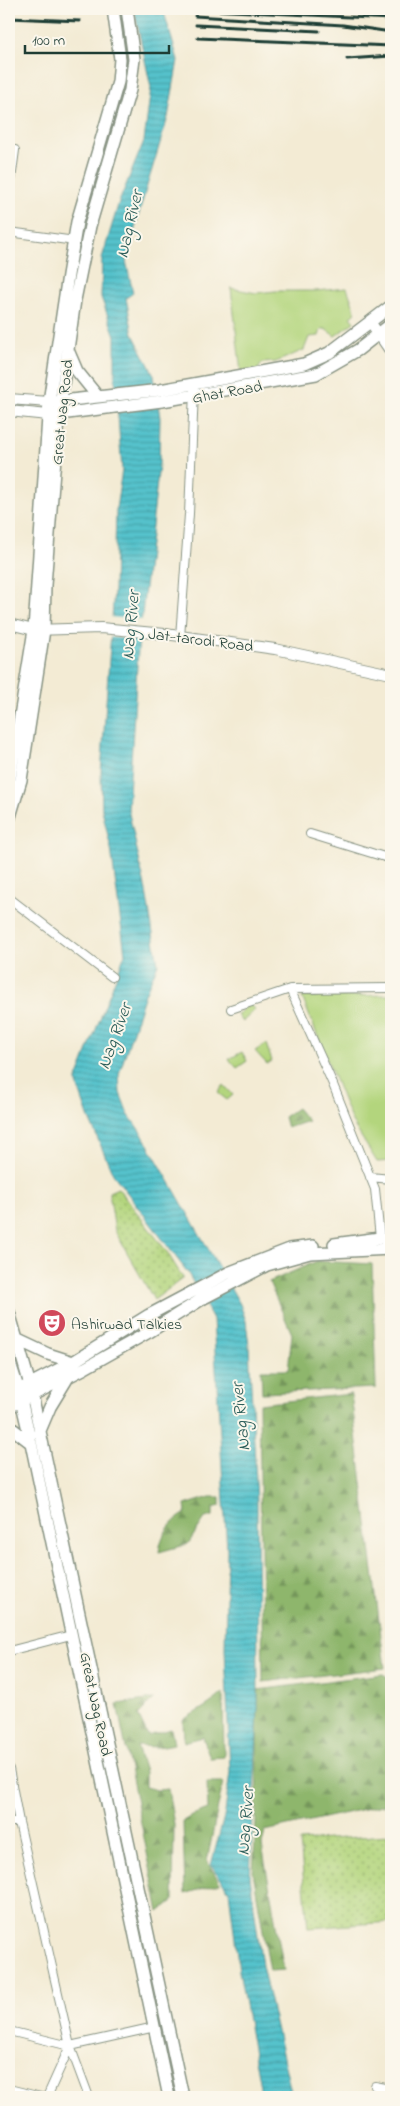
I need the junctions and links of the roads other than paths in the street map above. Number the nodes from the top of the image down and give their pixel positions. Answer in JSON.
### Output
{"nodes":[{"id":1,"x":113,"y":9,"type":"edge"},
{"id":2,"x":127,"y":9,"type":"edge"},
{"id":3,"x":15,"y":150,"type":"dead end"},
{"id":4,"x":9,"y":195,"type":"edge"},
{"id":5,"x":9,"y":232,"type":"edge"},
{"id":6,"x":74,"y":241,"type":"junction"},
{"id":7,"x":391,"y":306,"type":"edge"},
{"id":8,"x":371,"y":323,"type":"junction"},
{"id":9,"x":391,"y":324,"type":"edge"},
{"id":10,"x":378,"y":334,"type":"junction"},
{"id":11,"x":68,"y":348,"type":"junction"},
{"id":12,"x":391,"y":352,"type":"edge"},
{"id":13,"x":194,"y":384,"type":"junction"},
{"id":14,"x":162,"y":395,"type":"junction"},
{"id":15,"x":194,"y":396,"type":"junction"},
{"id":16,"x":101,"y":397,"type":"junction"},
{"id":17,"x":9,"y":399,"type":"edge"},
{"id":18,"x":54,"y":402,"type":"junction"},
{"id":19,"x":9,"y":411,"type":"edge"},
{"id":20,"x":53,"y":415,"type":"junction"},
{"id":21,"x":9,"y":624,"type":"edge"},
{"id":22,"x":39,"y":630,"type":"junction"},
{"id":23,"x":180,"y":637,"type":"junction"},
{"id":24,"x":391,"y":674,"type":"edge"},
{"id":25,"x":9,"y":784,"type":"edge"},
{"id":26,"x":9,"y":820,"type":"edge"},
{"id":27,"x":310,"y":834,"type":"dead end"},
{"id":28,"x":391,"y":859,"type":"edge"},
{"id":29,"x":9,"y":898,"type":"edge"},
{"id":30,"x":112,"y":977,"type":"dead end"},
{"id":31,"x":391,"y":988,"type":"edge"},
{"id":32,"x":290,"y":989,"type":"junction"},
{"id":33,"x":231,"y":1009,"type":"dead end"},
{"id":34,"x":370,"y":1177,"type":"junction"},
{"id":35,"x":391,"y":1179,"type":"edge"},
{"id":36,"x":385,"y":1240,"type":"edge"},
{"id":37,"x":391,"y":1249,"type":"edge"},
{"id":38,"x":230,"y":1278,"type":"junction"},
{"id":39,"x":199,"y":1294,"type":"junction"},
{"id":40,"x":9,"y":1312,"type":"edge"},
{"id":41,"x":16,"y":1339,"type":"junction"},
{"id":42,"x":9,"y":1360,"type":"edge"},
{"id":43,"x":73,"y":1362,"type":"junction"},
{"id":44,"x":68,"y":1378,"type":"junction"},
{"id":45,"x":22,"y":1394,"type":"edge"},
{"id":46,"x":9,"y":1407,"type":"edge"},
{"id":47,"x":9,"y":1426,"type":"edge"},
{"id":48,"x":39,"y":1433,"type":"junction"},
{"id":49,"x":31,"y":1443,"type":"junction"},
{"id":50,"x":72,"y":1635,"type":"junction"},
{"id":51,"x":9,"y":1650,"type":"edge"},
{"id":52,"x":9,"y":1770,"type":"edge"},
{"id":53,"x":9,"y":1822,"type":"edge"},
{"id":54,"x":19,"y":1822,"type":"junction"},
{"id":55,"x":155,"y":2028,"type":"junction"},
{"id":56,"x":9,"y":2031,"type":"edge"},
{"id":57,"x":70,"y":2046,"type":"junction"},
{"id":58,"x":375,"y":2086,"type":"dead end"},
{"id":59,"x":9,"y":2089,"type":"edge"},
{"id":60,"x":391,"y":2089,"type":"edge"},
{"id":61,"x":41,"y":2097,"type":"edge"},
{"id":62,"x":47,"y":2097,"type":"edge"},
{"id":63,"x":89,"y":2097,"type":"edge"},
{"id":64,"x":169,"y":2097,"type":"edge"},
{"id":65,"x":183,"y":2097,"type":"edge"}],
"edges":[{"from":1,"to":6,"type":"main road","name":"Great Nag Road"},
{"from":2,"to":11,"type":"main road","name":"Great Nag Road"},
{"from":3,"to":4,"type":"street"},
{"from":5,"to":6,"type":"street"},
{"from":6,"to":18,"type":"main road","name":"Great Nag Road"},
{"from":7,"to":8,"type":"main road","name":"Ghat Road"},
{"from":8,"to":10,"type":"street"},
{"from":8,"to":13,"type":"main road","name":"Ghat Road"},
{"from":9,"to":10,"type":"main road","name":"Ghat Road"},
{"from":10,"to":12,"type":"street"},
{"from":10,"to":15,"type":"main road","name":"Ghat Road"},
{"from":11,"to":16,"type":"main road"},
{"from":11,"to":18,"type":"main road","name":"Great Nag Road"},
{"from":13,"to":14,"type":"main road","name":"Ghat Road"},
{"from":13,"to":15,"type":"street"},
{"from":14,"to":15,"type":"main road","name":"Ghat Road"},
{"from":14,"to":16,"type":"main road"},
{"from":14,"to":20,"type":"main road","name":"Ghat Road"},
{"from":15,"to":23,"type":"street"},
{"from":16,"to":18,"type":"main road"},
{"from":17,"to":18,"type":"street"},
{"from":18,"to":20,"type":"main road","name":"Great Nag Road"},
{"from":19,"to":20,"type":"street"},
{"from":20,"to":22,"type":"main road","name":"Great Nag Road"},
{"from":21,"to":22,"type":"street","name":"Jat-tarodi Road"},
{"from":22,"to":23,"type":"street","name":"Jat-tarodi Road"},
{"from":22,"to":25,"type":"main road","name":"Great Nag Road"},
{"from":22,"to":26,"type":"main road","name":"Great Nag Road"},
{"from":23,"to":24,"type":"street","name":"Jat-tarodi Road"},
{"from":27,"to":28,"type":"street"},
{"from":29,"to":30,"type":"street"},
{"from":31,"to":32,"type":"street"},
{"from":32,"to":33,"type":"street"},
{"from":32,"to":34,"type":"street"},
{"from":34,"to":35,"type":"street"},
{"from":34,"to":36,"type":"street"},
{"from":36,"to":38,"type":"main road"},
{"from":37,"to":38,"type":"main road"},
{"from":38,"to":39,"type":"main road"},
{"from":39,"to":43,"type":"main road"},
{"from":39,"to":44,"type":"main road"},
{"from":40,"to":41,"type":"main road","name":"Great Nag Road"},
{"from":41,"to":43,"type":"main road"},
{"from":41,"to":45,"type":"main road","name":"Great Nag Road"},
{"from":42,"to":45,"type":"main road","name":"Great Nag Road"},
{"from":43,"to":45,"type":"main road"},
{"from":44,"to":45,"type":"main road"},
{"from":44,"to":48,"type":"main road"},
{"from":45,"to":46,"type":"main road"},
{"from":45,"to":48,"type":"main road","name":"Great Nag Road"},
{"from":45,"to":49,"type":"main road","name":"Great Nag Road"},
{"from":47,"to":49,"type":"main road"},
{"from":48,"to":65,"type":"main road","name":"Great Nag Road"},
{"from":49,"to":50,"type":"main road","name":"Great Nag Road"},
{"from":50,"to":51,"type":"street"},
{"from":50,"to":55,"type":"main road","name":"Great Nag Road"},
{"from":52,"to":54,"type":"street"},
{"from":53,"to":54,"type":"street"},
{"from":54,"to":57,"type":"street"},
{"from":55,"to":57,"type":"street"},
{"from":55,"to":64,"type":"main road","name":"Great Nag Road"},
{"from":56,"to":57,"type":"street"},
{"from":57,"to":62,"type":"street"},
{"from":57,"to":63,"type":"street"},
{"from":58,"to":60,"type":"street"},
{"from":59,"to":61,"type":"street"}]}
